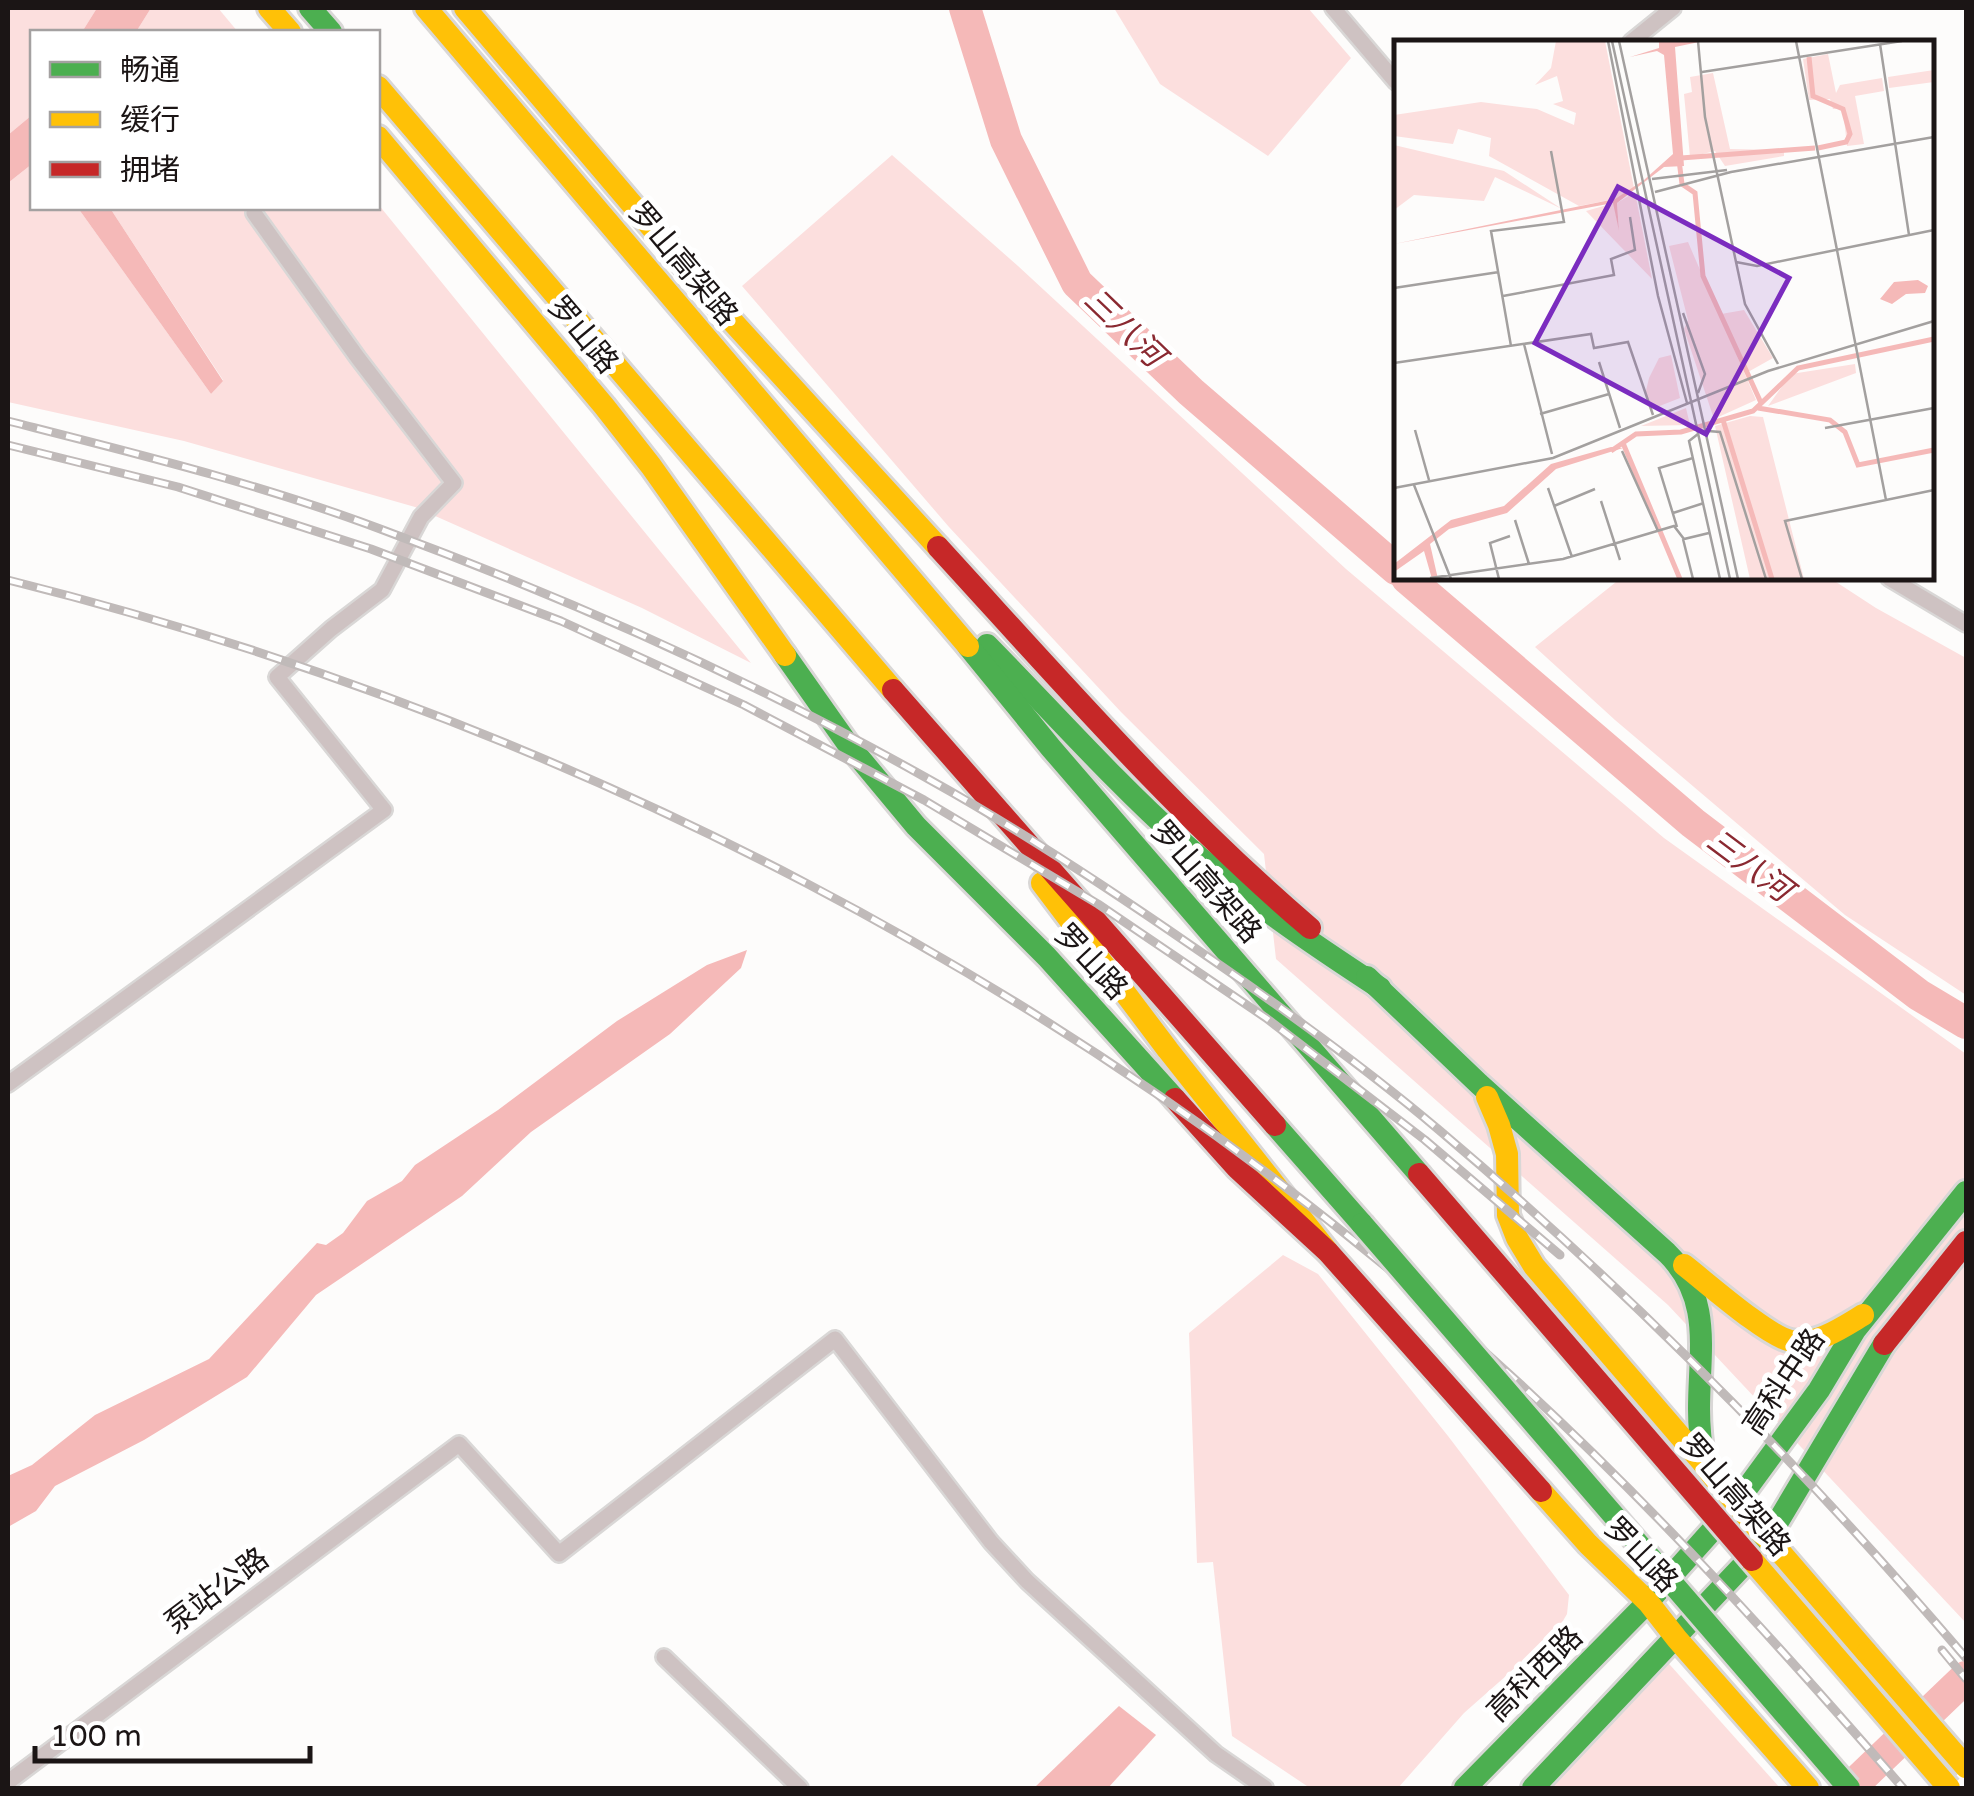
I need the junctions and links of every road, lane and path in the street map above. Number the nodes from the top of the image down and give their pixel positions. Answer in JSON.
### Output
{"nodes":[{"id":1,"x":269,"y":8,"type":"edge"},
{"id":2,"x":310,"y":8,"type":"edge"},
{"id":3,"x":426,"y":8,"type":"edge"},
{"id":4,"x":465,"y":8,"type":"edge"},
{"id":5,"x":1333,"y":8,"type":"edge"},
{"id":6,"x":1673,"y":8,"type":"edge"},
{"id":7,"x":288,"y":30,"type":"edge"},
{"id":8,"x":329,"y":30,"type":"edge"},
{"id":9,"x":1633,"y":40,"type":"edge"},
{"id":10,"x":1394,"y":80,"type":"edge"},
{"id":11,"x":380,"y":89,"type":"edge"},
{"id":12,"x":380,"y":139,"type":"edge"},
{"id":13,"x":254,"y":213,"type":"dead end"},
{"id":14,"x":904,"y":570,"type":"junction"},
{"id":15,"x":1892,"y":580,"type":"edge"},
{"id":16,"x":835,"y":624,"type":"junction"},
{"id":17,"x":1966,"y":624,"type":"edge"},
{"id":18,"x":1380,"y":988,"type":"junction"},
{"id":19,"x":8,"y":1084,"type":"edge"},
{"id":20,"x":1480,"y":1084,"type":"junction"},
{"id":21,"x":1966,"y":1192,"type":"edge"},
{"id":22,"x":1653,"y":1241,"type":"junction"},
{"id":23,"x":1966,"y":1242,"type":"edge"},
{"id":24,"x":1328,"y":1252,"type":"junction"},
{"id":25,"x":1872,"y":1310,"type":"junction"},
{"id":26,"x":1704,"y":1464,"type":"junction"},
{"id":27,"x":1734,"y":1506,"type":"junction"},
{"id":28,"x":1767,"y":1540,"type":"junction"},
{"id":29,"x":1648,"y":1602,"type":"junction"},
{"id":30,"x":1677,"y":1638,"type":"junction"},
{"id":31,"x":664,"y":1657,"type":"dead end"},
{"id":32,"x":1966,"y":1765,"type":"edge"},
{"id":33,"x":8,"y":1782,"type":"edge"},
{"id":34,"x":800,"y":1788,"type":"edge"},
{"id":35,"x":1265,"y":1788,"type":"edge"},
{"id":36,"x":1465,"y":1788,"type":"edge"},
{"id":37,"x":1533,"y":1788,"type":"edge"},
{"id":38,"x":1808,"y":1788,"type":"edge"},
{"id":39,"x":1849,"y":1788,"type":"edge"},
{"id":40,"x":1939,"y":1788,"type":"edge"},
{"id":41,"x":1949,"y":1788,"type":"edge"}],
"edges":[{"from":1,"to":7,"type":"main road"},
{"from":2,"to":8,"type":"main road"},
{"from":3,"to":14,"type":"main road","name":"罗山高架路"},
{"from":4,"to":18,"type":"main road"},
{"from":5,"to":10,"type":"street"},
{"from":6,"to":9,"type":"street"},
{"from":11,"to":16,"type":"main road"},
{"from":12,"to":24,"type":"main road","name":"罗山路"},
{"from":13,"to":19,"type":"street"},
{"from":14,"to":18,"type":"main road"},
{"from":14,"to":41,"type":"main road","name":"罗山高架路","bridge":true},
{"from":15,"to":17,"type":"street"},
{"from":16,"to":24,"type":"main road"},
{"from":16,"to":39,"type":"main road","bridge":true},
{"from":18,"to":20,"type":"main road"},
{"from":20,"to":22,"type":"main road"},
{"from":20,"to":26,"type":"main road"},
{"from":21,"to":25,"type":"main road","name":"高科中路"},
{"from":22,"to":25,"type":"main road"},
{"from":22,"to":26,"type":"main road"},
{"from":23,"to":28,"type":"main road","name":"高科中路"},
{"from":24,"to":29,"type":"main road","name":"罗山路"},
{"from":25,"to":27,"type":"main road","name":"高科中路"},
{"from":26,"to":27,"type":"main road"},
{"from":27,"to":28,"type":"main road"},
{"from":27,"to":29,"type":"main road","name":"高科中路"},
{"from":28,"to":30,"type":"main road","name":"高科中路"},
{"from":28,"to":32,"type":"main road","bridge":true},
{"from":29,"to":30,"type":"main road","name":"罗山路"},
{"from":29,"to":36,"type":"main road","name":"高科西路"},
{"from":30,"to":37,"type":"main road"},
{"from":30,"to":38,"type":"main road","name":"罗山路"},
{"from":31,"to":34,"type":"street"},
{"from":32,"to":40,"type":"street"},
{"from":33,"to":35,"type":"street","name":"泵站公路"}]}
